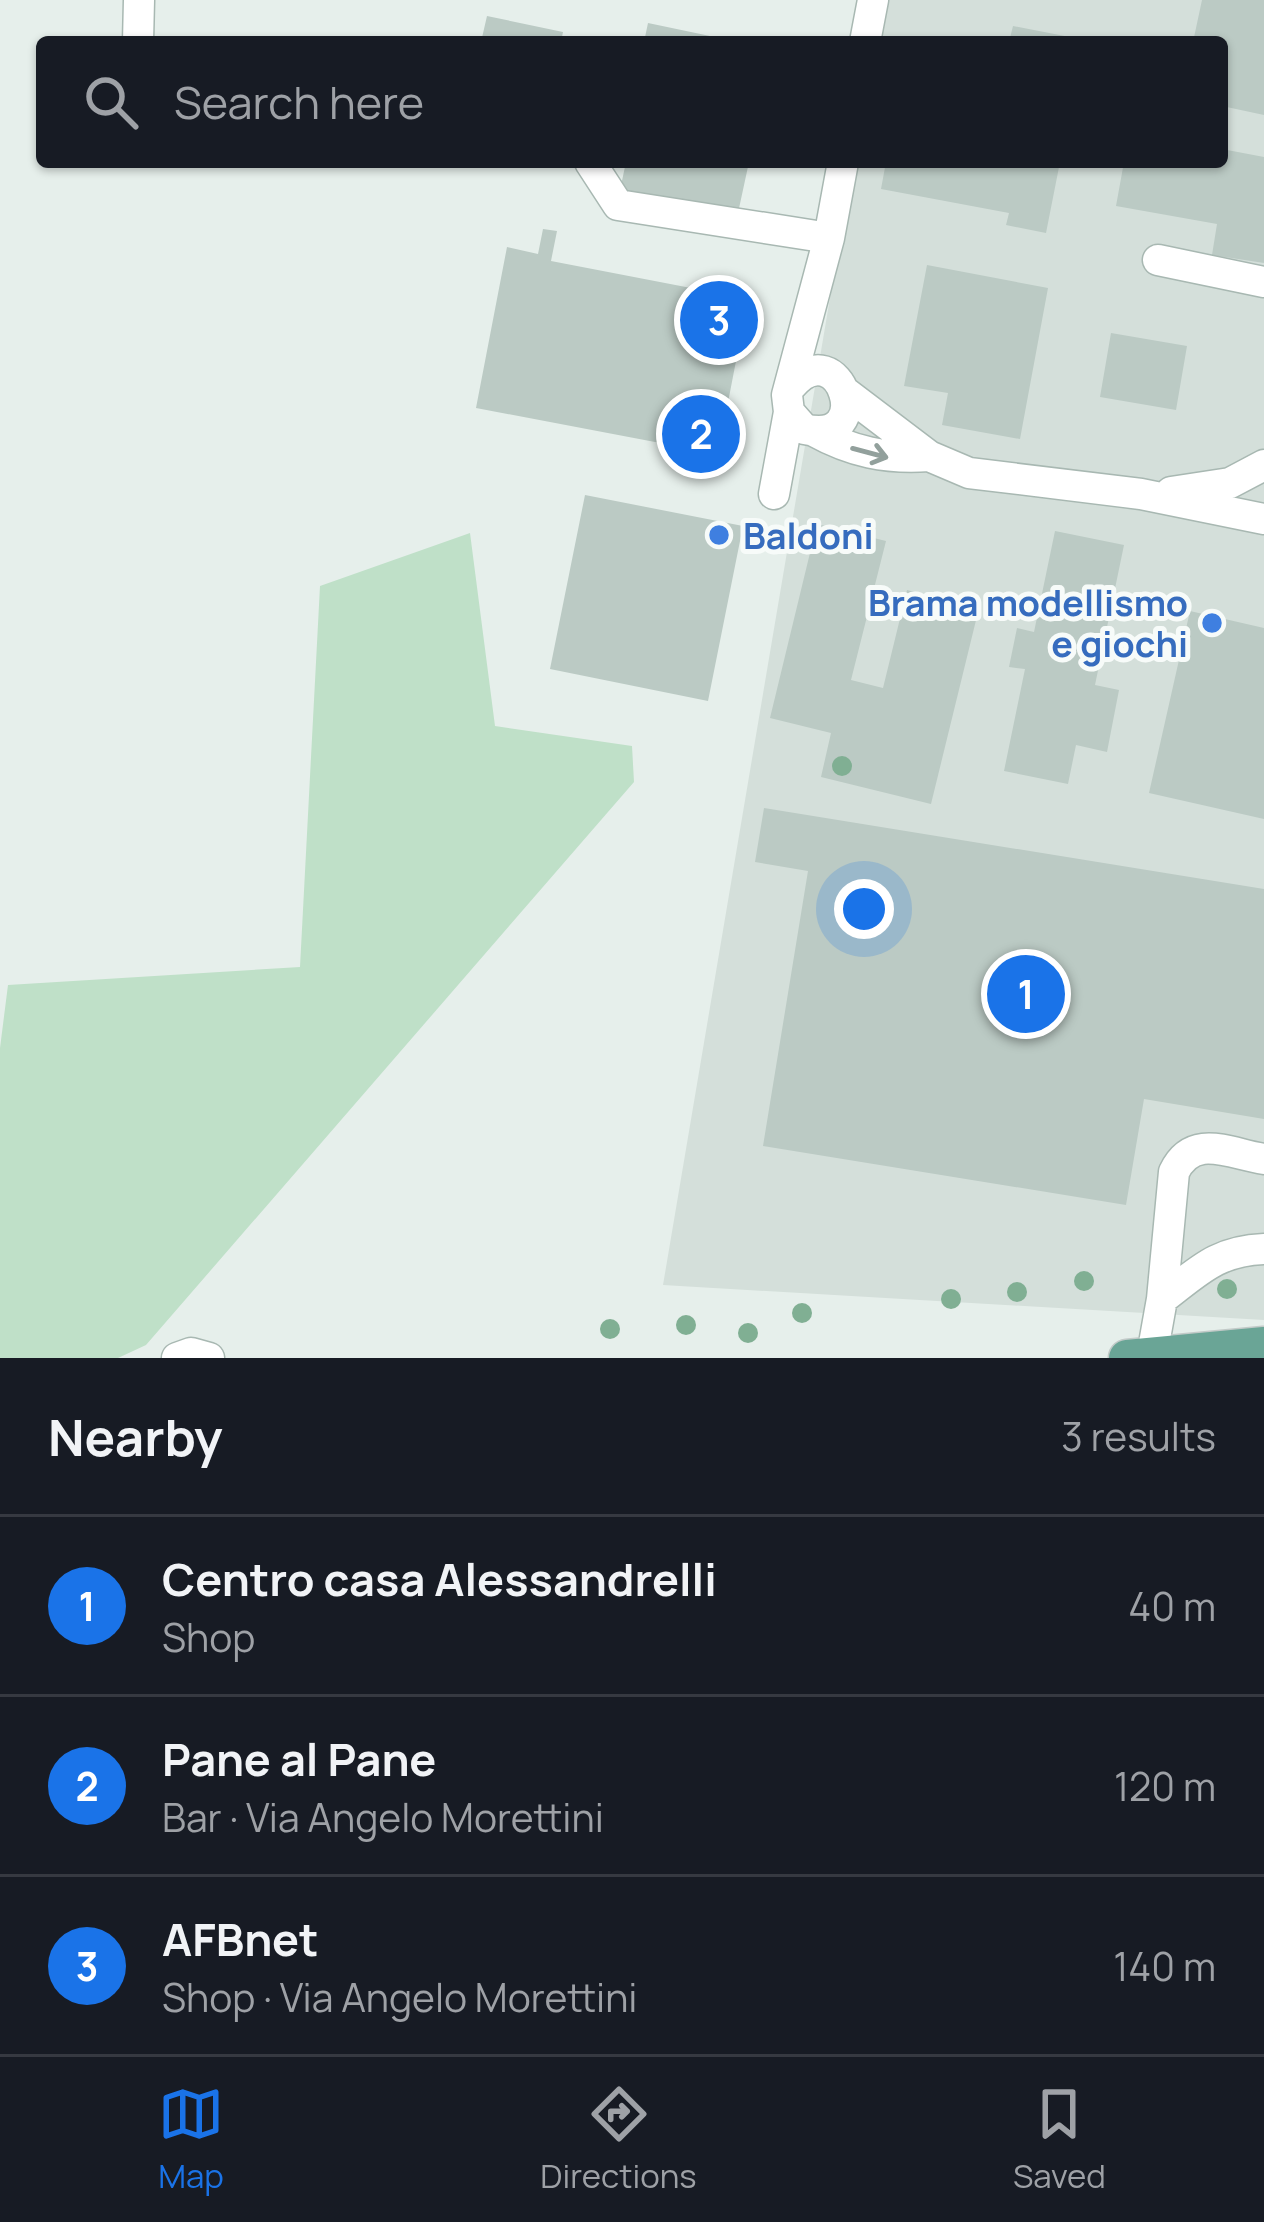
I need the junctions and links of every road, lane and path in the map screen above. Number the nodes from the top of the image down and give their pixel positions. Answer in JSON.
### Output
{"nodes":[{"id":1,"x":139,"y":0,"type":"edge"},
{"id":2,"x":873,"y":0,"type":"edge"},
{"id":3,"x":138,"y":36,"type":"edge"},
{"id":4,"x":866,"y":36,"type":"edge"},
{"id":5,"x":594,"y":168,"type":"edge"},
{"id":6,"x":842,"y":168,"type":"edge"},
{"id":7,"x":829,"y":238,"type":"junction"},
{"id":8,"x":1158,"y":260,"type":"dead end"},
{"id":9,"x":818,"y":270,"type":"junction"},
{"id":10,"x":1264,"y":282,"type":"edge"},
{"id":11,"x":836,"y":383,"type":"junction"},
{"id":12,"x":799,"y":414,"type":"junction"},
{"id":13,"x":929,"y":456,"type":"junction"},
{"id":14,"x":1264,"y":465,"type":"edge"},
{"id":15,"x":777,"y":481,"type":"dead end"},
{"id":16,"x":1141,"y":494,"type":"junction"},
{"id":17,"x":1264,"y":519,"type":"edge"},
{"id":18,"x":1264,"y":1159,"type":"edge"},
{"id":19,"x":1264,"y":1249,"type":"edge"},
{"id":20,"x":1162,"y":1299,"type":"junction"},
{"id":21,"x":1264,"y":1345,"type":"edge"},
{"id":22,"x":1139,"y":1357,"type":"edge"},
{"id":23,"x":177,"y":1358,"type":"edge"},
{"id":24,"x":209,"y":1358,"type":"edge"}],
"edges":[{"from":1,"to":3,"type":"street"},
{"from":2,"to":4,"type":"street"},
{"from":5,"to":7,"type":"street"},
{"from":6,"to":7,"type":"street"},
{"from":7,"to":9,"type":"street"},
{"from":8,"to":10,"type":"street"},
{"from":9,"to":11,"type":"street"},
{"from":9,"to":12,"type":"street"},
{"from":11,"to":12,"type":"street"},
{"from":11,"to":12,"type":"street"},
{"from":11,"to":13,"type":"street"},
{"from":12,"to":13,"type":"street","one_way":true},
{"from":12,"to":15,"type":"street"},
{"from":13,"to":16,"type":"street"},
{"from":14,"to":16,"type":"street"},
{"from":16,"to":17,"type":"street"},
{"from":18,"to":20,"type":"street"},
{"from":19,"to":20,"type":"street"},
{"from":20,"to":22,"type":"street"},
{"from":21,"to":22,"type":"main road"},
{"from":23,"to":24,"type":"street"}]}
